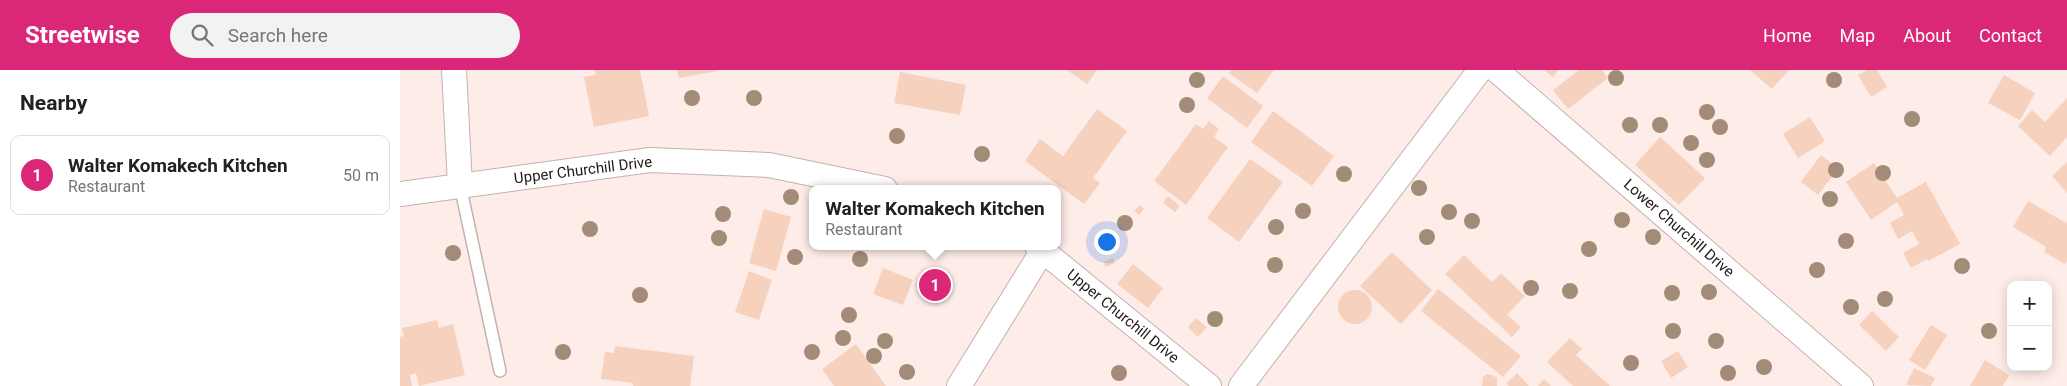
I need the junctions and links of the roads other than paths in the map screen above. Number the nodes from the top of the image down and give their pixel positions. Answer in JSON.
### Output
{"nodes":[{"id":1,"x":454,"y":70,"type":"edge"},
{"id":2,"x":1480,"y":70,"type":"edge"},
{"id":3,"x":1496,"y":70,"type":"edge"},
{"id":4,"x":460,"y":185,"type":"junction"},
{"id":5,"x":865,"y":185,"type":"edge"},
{"id":6,"x":400,"y":194,"type":"edge"},
{"id":7,"x":1039,"y":250,"type":"edge"},
{"id":8,"x":1042,"y":250,"type":"edge"},
{"id":9,"x":500,"y":371,"type":"dead end"},
{"id":10,"x":960,"y":386,"type":"edge"},
{"id":11,"x":1209,"y":386,"type":"edge"},
{"id":12,"x":1241,"y":386,"type":"edge"},
{"id":13,"x":1861,"y":386,"type":"edge"}],
"edges":[{"from":1,"to":4,"type":"street"},
{"from":2,"to":12,"type":"street"},
{"from":3,"to":13,"type":"street","name":"Lower Churchill Drive"},
{"from":4,"to":5,"type":"street","name":"Upper Churchill Drive"},
{"from":4,"to":6,"type":"street","name":"Upper Churchill Drive"},
{"from":4,"to":9,"type":"lane"},
{"from":7,"to":10,"type":"street"},
{"from":8,"to":11,"type":"street","name":"Upper Churchill Drive"}]}
